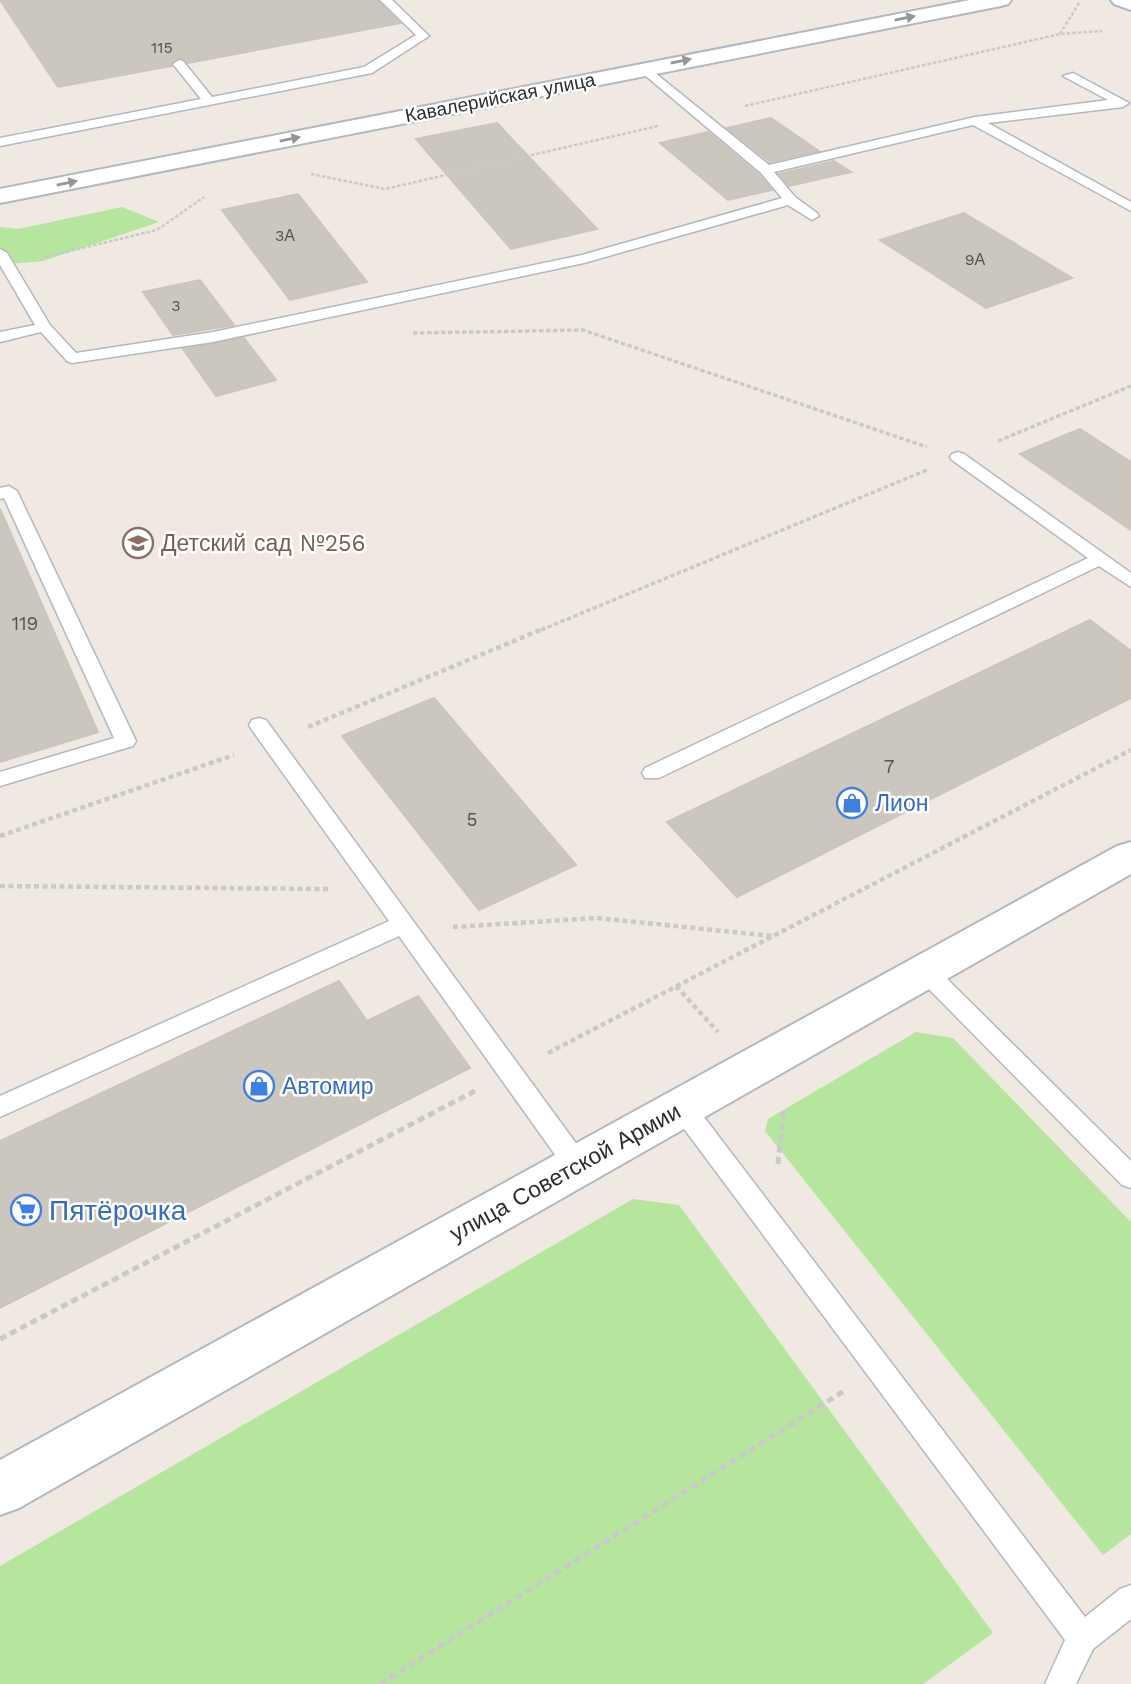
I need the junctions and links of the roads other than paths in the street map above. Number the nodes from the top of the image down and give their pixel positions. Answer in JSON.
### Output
{"nodes":[{"id":1,"x":386,"y":0,"type":"edge"},
{"id":2,"x":1001,"y":0,"type":"edge"},
{"id":3,"x":1121,"y":0,"type":"edge"},
{"id":4,"x":1131,"y":4,"type":"edge"},
{"id":5,"x":179,"y":64,"type":"dead end"},
{"id":6,"x":644,"y":68,"type":"junction"},
{"id":7,"x":1069,"y":76,"type":"dead end"},
{"id":8,"x":209,"y":101,"type":"junction"},
{"id":9,"x":1127,"y":105,"type":"edge"},
{"id":10,"x":975,"y":121,"type":"junction"},
{"id":11,"x":0,"y":142,"type":"edge"},
{"id":12,"x":766,"y":170,"type":"junction"},
{"id":13,"x":0,"y":197,"type":"edge"},
{"id":14,"x":790,"y":200,"type":"junction"},
{"id":15,"x":1131,"y":206,"type":"edge"},
{"id":16,"x":812,"y":216,"type":"dead end"},
{"id":17,"x":4,"y":259,"type":"edge"},
{"id":18,"x":44,"y":327,"type":"junction"},
{"id":19,"x":0,"y":337,"type":"edge"},
{"id":20,"x":958,"y":457,"type":"road end"},
{"id":21,"x":0,"y":494,"type":"edge"},
{"id":22,"x":1100,"y":559,"type":"junction"},
{"id":23,"x":1131,"y":581,"type":"edge"},
{"id":24,"x":265,"y":734,"type":"road end"},
{"id":25,"x":652,"y":773,"type":"dead end"},
{"id":26,"x":0,"y":779,"type":"edge"},
{"id":27,"x":1131,"y":856,"type":"edge"},
{"id":28,"x":404,"y":924,"type":"junction"},
{"id":29,"x":925,"y":971,"type":"junction"},
{"id":30,"x":0,"y":1107,"type":"edge"},
{"id":31,"x":682,"y":1107,"type":"junction"},
{"id":32,"x":577,"y":1165,"type":"junction"},
{"id":33,"x":1131,"y":1177,"type":"edge"},
{"id":34,"x":0,"y":1489,"type":"edge"},
{"id":35,"x":1131,"y":1600,"type":"edge"},
{"id":36,"x":1082,"y":1638,"type":"junction"},
{"id":37,"x":1060,"y":1684,"type":"edge"}],
"edges":[{"from":1,"to":8,"type":"lane"},
{"from":6,"to":2,"type":"street","name":"Кавалерийская улица","one_way":true},
{"from":3,"to":4,"type":"street"},
{"from":5,"to":8,"type":"lane"},
{"from":6,"to":12,"type":"lane"},
{"from":13,"to":6,"type":"street","name":"Кавалерийская улица","one_way":true},
{"from":7,"to":9,"type":"lane"},
{"from":8,"to":11,"type":"lane"},
{"from":9,"to":10,"type":"lane"},
{"from":10,"to":12,"type":"lane"},
{"from":10,"to":15,"type":"lane"},
{"from":12,"to":14,"type":"lane"},
{"from":14,"to":16,"type":"lane"},
{"from":14,"to":18,"type":"lane"},
{"from":17,"to":18,"type":"lane"},
{"from":18,"to":19,"type":"lane"},
{"from":20,"to":22,"type":"lane"},
{"from":21,"to":26,"type":"lane"},
{"from":22,"to":23,"type":"lane"},
{"from":22,"to":25,"type":"lane"},
{"from":24,"to":28,"type":"lane"},
{"from":27,"to":29,"type":"street","name":"улица Советской Армии"},
{"from":28,"to":30,"type":"lane"},
{"from":28,"to":32,"type":"lane"},
{"from":29,"to":31,"type":"street","name":"улица Советской Армии"},
{"from":29,"to":33,"type":"lane"},
{"from":31,"to":32,"type":"street","name":"улица Советской Армии"},
{"from":31,"to":36,"type":"lane"},
{"from":32,"to":34,"type":"street","name":"улица Советской Армии"},
{"from":35,"to":36,"type":"lane"},
{"from":36,"to":37,"type":"lane"}]}
